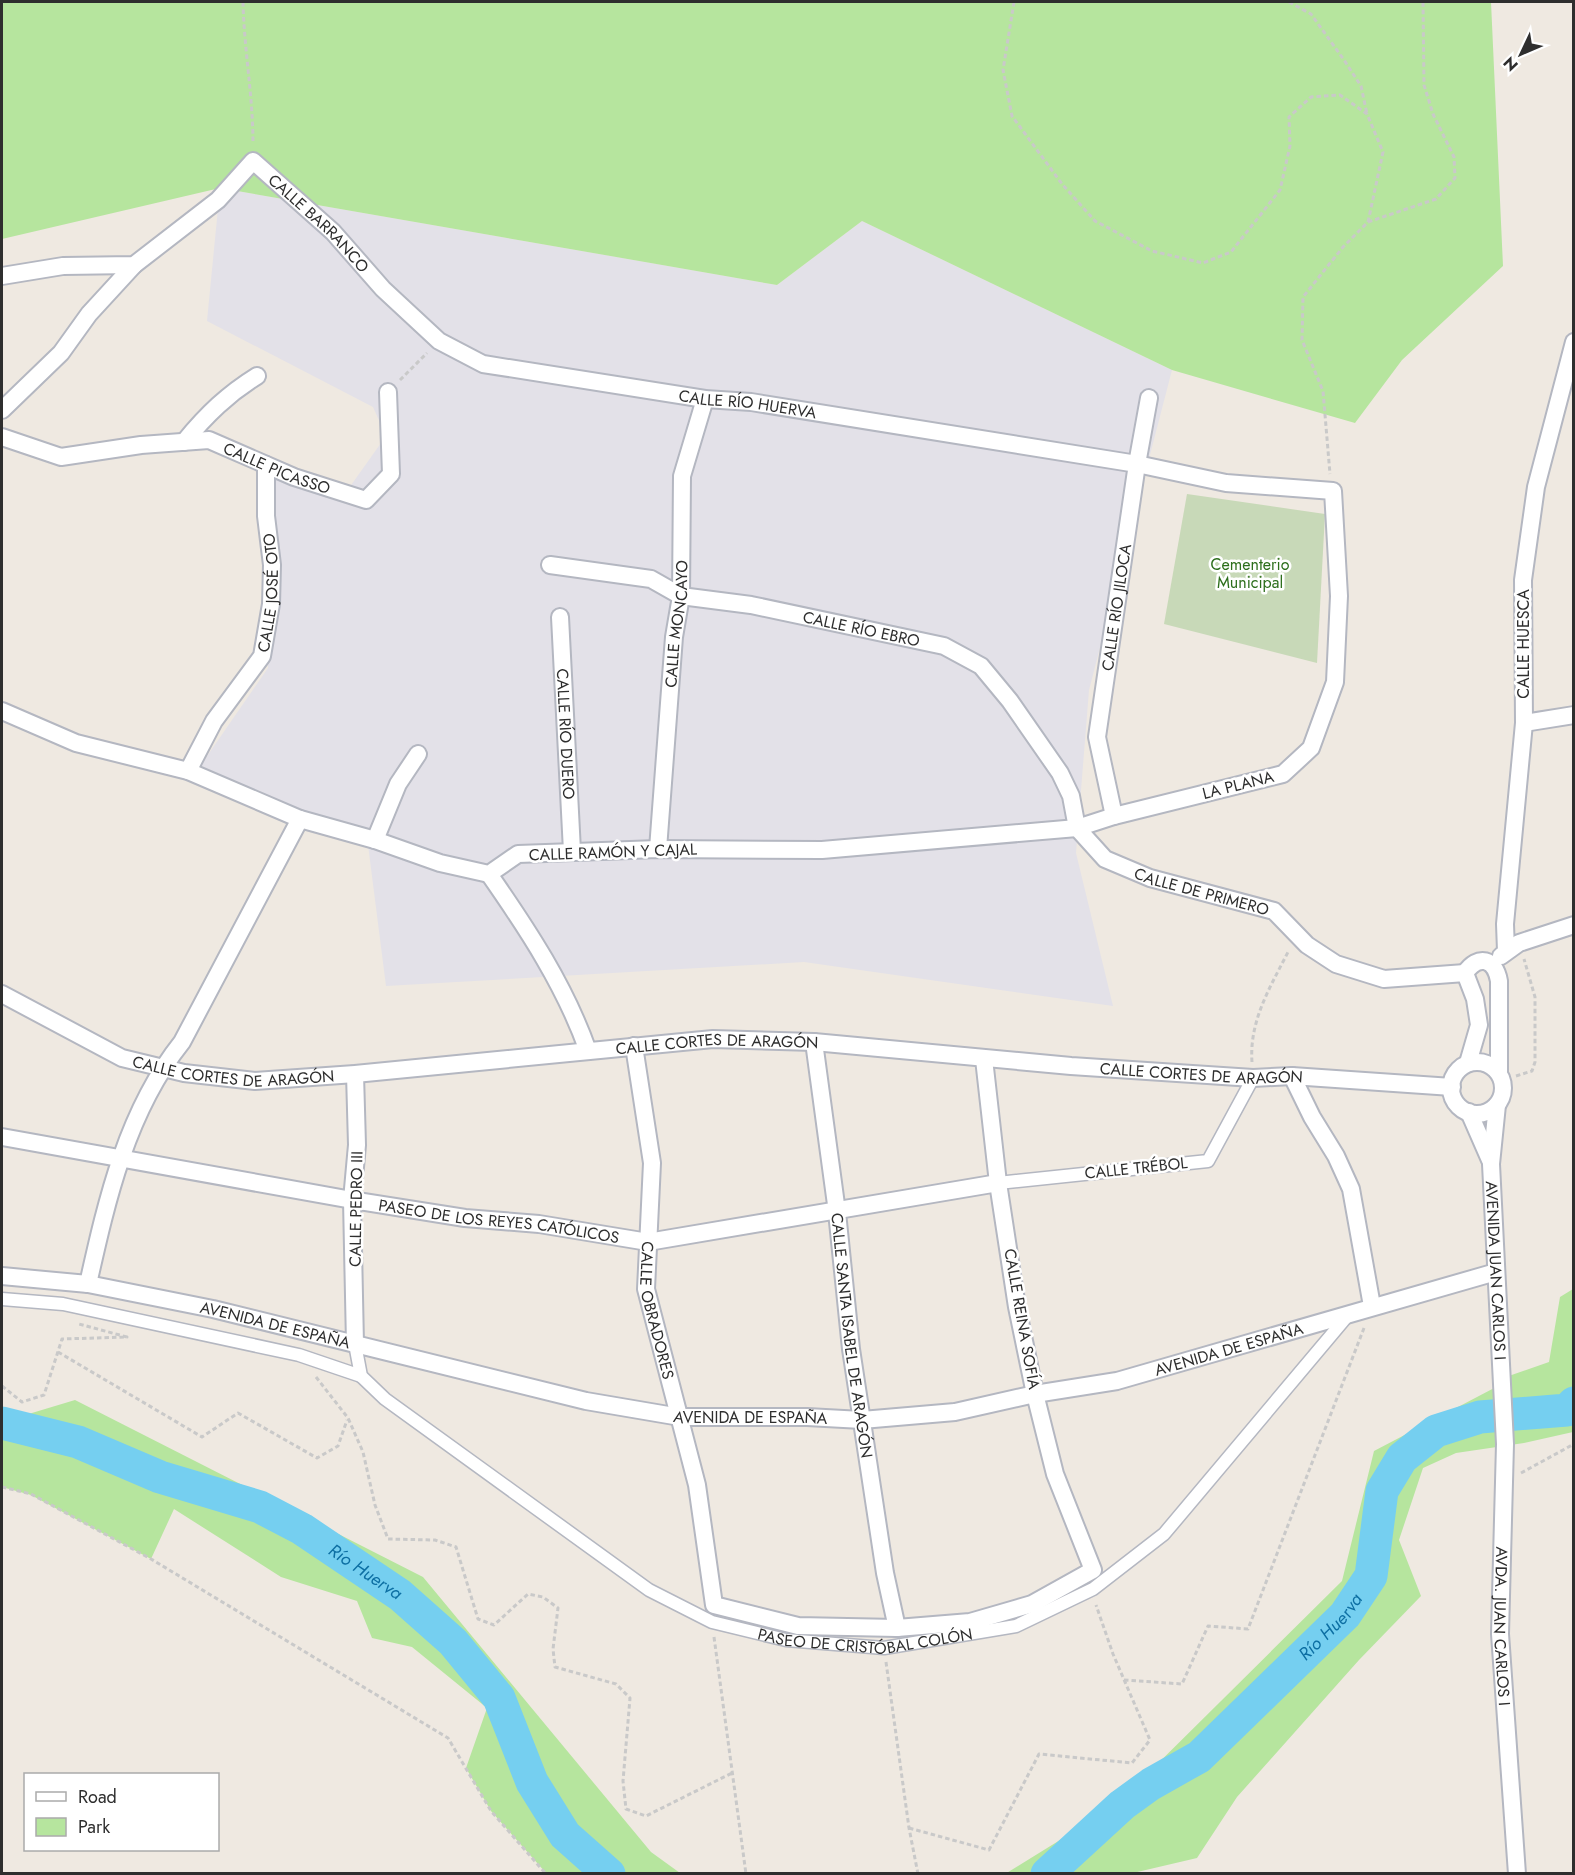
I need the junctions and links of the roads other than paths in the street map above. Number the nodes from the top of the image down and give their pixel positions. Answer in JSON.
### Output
{"nodes":[{"id":1,"x":134,"y":265,"type":"junction"},
{"id":2,"x":2,"y":276,"type":"edge"},
{"id":3,"x":383,"y":289,"type":"joint"},
{"id":4,"x":1574,"y":342,"type":"edge"},
{"id":5,"x":257,"y":376,"type":"dead end"},
{"id":6,"x":388,"y":392,"type":"road end"},
{"id":7,"x":1149,"y":398,"type":"dead end"},
{"id":8,"x":705,"y":399,"type":"junction"},
{"id":9,"x":2,"y":410,"type":"edge"},
{"id":10,"x":2,"y":437,"type":"edge"},
{"id":11,"x":184,"y":441,"type":"junction"},
{"id":12,"x":1137,"y":464,"type":"junction"},
{"id":13,"x":266,"y":465,"type":"junction"},
{"id":14,"x":1333,"y":491,"type":"joint"},
{"id":15,"x":550,"y":565,"type":"dead end"},
{"id":16,"x":681,"y":596,"type":"junction"},
{"id":17,"x":560,"y":617,"type":"dead end"},
{"id":18,"x":2,"y":711,"type":"edge"},
{"id":19,"x":1574,"y":715,"type":"edge"},
{"id":20,"x":1524,"y":723,"type":"junction"},
{"id":21,"x":418,"y":754,"type":"dead end"},
{"id":22,"x":188,"y":771,"type":"junction"},
{"id":23,"x":1114,"y":816,"type":"junction"},
{"id":24,"x":300,"y":819,"type":"junction"},
{"id":25,"x":1077,"y":828,"type":"junction"},
{"id":26,"x":375,"y":840,"type":"junction"},
{"id":27,"x":658,"y":849,"type":"junction"},
{"id":28,"x":572,"y":851,"type":"junction"},
{"id":29,"x":489,"y":874,"type":"junction"},
{"id":30,"x":1574,"y":925,"type":"edge"},
{"id":31,"x":1513,"y":947,"type":"junction"},
{"id":32,"x":1492,"y":965,"type":"junction"},
{"id":33,"x":1465,"y":973,"type":"junction"},
{"id":34,"x":2,"y":994,"type":"edge"},
{"id":35,"x":814,"y":1042,"type":"junction"},
{"id":36,"x":634,"y":1046,"type":"junction"},
{"id":37,"x":588,"y":1051,"type":"junction"},
{"id":38,"x":984,"y":1059,"type":"junction"},
{"id":39,"x":1468,"y":1063,"type":"junction"},
{"id":40,"x":162,"y":1067,"type":"junction"},
{"id":41,"x":355,"y":1074,"type":"junction"},
{"id":42,"x":1506,"y":1075,"type":"junction"},
{"id":43,"x":1292,"y":1076,"type":"junction"},
{"id":44,"x":1253,"y":1078,"type":"junction"},
{"id":45,"x":1452,"y":1088,"type":"junction"},
{"id":46,"x":1497,"y":1105,"type":"junction"},
{"id":47,"x":1469,"y":1112,"type":"junction"},
{"id":48,"x":2,"y":1137,"type":"edge"},
{"id":49,"x":120,"y":1160,"type":"junction"},
{"id":50,"x":1491,"y":1164,"type":"junction"},
{"id":51,"x":998,"y":1183,"type":"junction"},
{"id":52,"x":352,"y":1200,"type":"junction"},
{"id":53,"x":837,"y":1212,"type":"junction"},
{"id":54,"x":648,"y":1242,"type":"junction"},
{"id":55,"x":1496,"y":1272,"type":"junction"},
{"id":56,"x":2,"y":1276,"type":"edge"},
{"id":57,"x":88,"y":1284,"type":"junction"},
{"id":58,"x":2,"y":1299,"type":"edge"},
{"id":59,"x":1372,"y":1306,"type":"junction"},
{"id":60,"x":1350,"y":1313,"type":"junction"},
{"id":61,"x":356,"y":1344,"type":"junction"},
{"id":62,"x":361,"y":1376,"type":"junction"},
{"id":63,"x":1503,"y":1377,"type":"joint"},
{"id":64,"x":1035,"y":1394,"type":"junction"},
{"id":65,"x":680,"y":1417,"type":"junction"},
{"id":66,"x":862,"y":1420,"type":"junction"},
{"id":67,"x":1093,"y":1570,"type":"joint"},
{"id":68,"x":713,"y":1614,"type":"junction"},
{"id":69,"x":897,"y":1628,"type":"junction"},
{"id":70,"x":1517,"y":1874,"type":"edge"}],
"edges":[{"from":1,"to":2,"type":"street"},
{"from":1,"to":3,"type":"street","name":"CALLE BARRANCO"},
{"from":1,"to":9,"type":"street"},
{"from":3,"to":8,"type":"street","name":"CALLE RÍO HUERVA"},
{"from":4,"to":20,"type":"street","name":"CALLE HUESCA"},
{"from":5,"to":11,"type":"street"},
{"from":6,"to":13,"type":"street","name":"CALLE PICASSO"},
{"from":7,"to":12,"type":"street","name":"CALLE RÍO JILOCA"},
{"from":8,"to":12,"type":"street","name":"CALLE RÍO HUERVA"},
{"from":8,"to":16,"type":"street","name":"CALLE MONCAYO"},
{"from":10,"to":11,"type":"street","name":"CALLE PICASSO"},
{"from":11,"to":13,"type":"street","name":"CALLE PICASSO"},
{"from":12,"to":14,"type":"street","name":"CALLE RÍO HUERVA"},
{"from":12,"to":23,"type":"street","name":"CALLE RÍO JILOCA"},
{"from":13,"to":22,"type":"street","name":"CALLE JOSÉ OTO"},
{"from":14,"to":23,"type":"street","name":"LA PLANA"},
{"from":15,"to":16,"type":"street","name":"CALLE RÍO EBRO"},
{"from":16,"to":25,"type":"street","name":"CALLE RÍO EBRO"},
{"from":16,"to":27,"type":"street","name":"CALLE MONCAYO"},
{"from":17,"to":28,"type":"street","name":"CALLE RÍO DUERO"},
{"from":18,"to":22,"type":"street"},
{"from":19,"to":20,"type":"street"},
{"from":20,"to":31,"type":"street","name":"CALLE HUESCA"},
{"from":21,"to":26,"type":"street"},
{"from":22,"to":24,"type":"street"},
{"from":23,"to":25,"type":"street","name":"LA PLANA"},
{"from":24,"to":26,"type":"street"},
{"from":24,"to":40,"type":"street"},
{"from":25,"to":27,"type":"street","name":"CALLE RAMÓN Y CAJAL"},
{"from":25,"to":33,"type":"street","name":"CALLE DE PRIMERO"},
{"from":26,"to":29,"type":"street"},
{"from":27,"to":28,"type":"street","name":"CALLE RAMÓN Y CAJAL"},
{"from":28,"to":29,"type":"street","name":"CALLE RAMÓN Y CAJAL"},
{"from":29,"to":37,"type":"street"},
{"from":30,"to":31,"type":"street"},
{"from":31,"to":32,"type":"street"},
{"from":32,"to":33,"type":"street","name":"CALLE DE PRIMERO"},
{"from":32,"to":42,"type":"street"},
{"from":33,"to":39,"type":"street"},
{"from":34,"to":40,"type":"street","name":"CALLE CORTES DE ARAGÓN"},
{"from":35,"to":36,"type":"street","name":"CALLE CORTES DE ARAGÓN"},
{"from":35,"to":38,"type":"street","name":"CALLE CORTES DE ARAGÓN"},
{"from":35,"to":53,"type":"street","name":"CALLE SANTA ISABEL DE ARAGÓN"},
{"from":36,"to":37,"type":"street","name":"CALLE CORTES DE ARAGÓN"},
{"from":36,"to":54,"type":"street","name":"CALLE OBRADORES"},
{"from":37,"to":41,"type":"street","name":"CALLE CORTES DE ARAGÓN"},
{"from":38,"to":44,"type":"street","name":"CALLE CORTES DE ARAGÓN"},
{"from":38,"to":51,"type":"street","name":"CALLE REINA SOFÍA"},
{"from":39,"to":42,"type":"street"},
{"from":39,"to":45,"type":"street"},
{"from":40,"to":41,"type":"street","name":"CALLE CORTES DE ARAGÓN"},
{"from":40,"to":49,"type":"street"},
{"from":41,"to":52,"type":"street","name":"CALLE PEDRO III"},
{"from":42,"to":46,"type":"street"},
{"from":43,"to":44,"type":"street","name":"CALLE CORTES DE ARAGÓN"},
{"from":43,"to":45,"type":"street","name":"CALLE CORTES DE ARAGÓN"},
{"from":43,"to":59,"type":"street"},
{"from":44,"to":51,"type":"street","name":"CALLE TRÉBOL"},
{"from":45,"to":47,"type":"street"},
{"from":46,"to":47,"type":"street"},
{"from":46,"to":50,"type":"street","name":"AVENIDA JUAN CARLOS I"},
{"from":47,"to":50,"type":"street","name":"AVENIDA JUAN CARLOS I"},
{"from":48,"to":49,"type":"street","name":"PASEO DE LOS REYES CATÓLICOS"},
{"from":49,"to":52,"type":"street","name":"PASEO DE LOS REYES CATÓLICOS"},
{"from":49,"to":57,"type":"street"},
{"from":50,"to":55,"type":"street","name":"AVENIDA JUAN CARLOS I"},
{"from":51,"to":53,"type":"street","name":"PASEO DE LOS REYES CATÓLICOS"},
{"from":51,"to":64,"type":"street","name":"CALLE REINA SOFÍA"},
{"from":52,"to":54,"type":"street","name":"PASEO DE LOS REYES CATÓLICOS"},
{"from":52,"to":61,"type":"street","name":"CALLE PEDRO III"},
{"from":53,"to":54,"type":"street","name":"PASEO DE LOS REYES CATÓLICOS"},
{"from":53,"to":66,"type":"street","name":"CALLE SANTA ISABEL DE ARAGÓN"},
{"from":54,"to":65,"type":"street","name":"CALLE OBRADORES"},
{"from":55,"to":59,"type":"street","name":"AVENIDA DE ESPAÑA"},
{"from":55,"to":63,"type":"street","name":"AVENIDA JUAN CARLOS I"},
{"from":56,"to":57,"type":"street","name":"AVENIDA DE ESPAÑA"},
{"from":57,"to":61,"type":"street","name":"AVENIDA DE ESPAÑA"},
{"from":58,"to":62,"type":"street"},
{"from":59,"to":60,"type":"street","name":"AVENIDA DE ESPAÑA"},
{"from":60,"to":64,"type":"street","name":"AVENIDA DE ESPAÑA"},
{"from":60,"to":68,"type":"street","name":"PASEO DE CRISTÓBAL COLÓN"},
{"from":61,"to":62,"type":"street"},
{"from":61,"to":65,"type":"street","name":"AVENIDA DE ESPAÑA"},
{"from":62,"to":68,"type":"street","name":"PASEO DE CRISTÓBAL COLÓN"},
{"from":63,"to":70,"type":"street","name":"AVDA. JUAN CARLOS I"},
{"from":64,"to":66,"type":"street","name":"AVENIDA DE ESPAÑA"},
{"from":64,"to":67,"type":"street","name":"CALLE REINA SOFÍA"},
{"from":65,"to":66,"type":"street","name":"AVENIDA DE ESPAÑA"},
{"from":65,"to":68,"type":"street","name":"CALLE OBRADORES"},
{"from":66,"to":69,"type":"street","name":"CALLE SANTA ISABEL DE ARAGÓN"},
{"from":67,"to":69,"type":"street","name":"PASEO DE CRISTÓBAL COLÓN"},
{"from":68,"to":69,"type":"street","name":"PASEO DE CRISTÓBAL COLÓN"}]}
